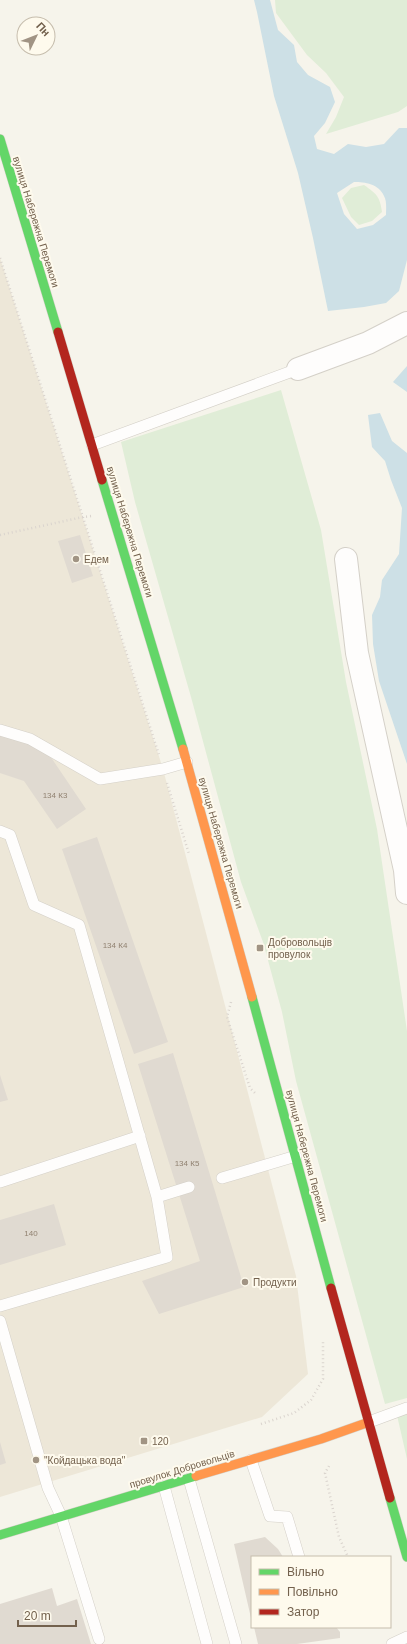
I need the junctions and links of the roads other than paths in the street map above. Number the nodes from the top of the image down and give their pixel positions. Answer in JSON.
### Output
{"nodes":[{"id":1,"x":0,"y":139,"type":"edge"},
{"id":2,"x":407,"y":323,"type":"edge"},
{"id":3,"x":298,"y":369,"type":"joint"},
{"id":4,"x":92,"y":445,"type":"junction"},
{"id":5,"x":346,"y":559,"type":"dead end"},
{"id":6,"x":0,"y":730,"type":"edge"},
{"id":7,"x":187,"y":762,"type":"junction"},
{"id":8,"x":0,"y":831,"type":"edge"},
{"id":9,"x":407,"y":894,"type":"edge"},
{"id":10,"x":140,"y":1136,"type":"junction"},
{"id":11,"x":296,"y":1156,"type":"junction"},
{"id":12,"x":222,"y":1178,"type":"dead end"},
{"id":13,"x":0,"y":1182,"type":"edge"},
{"id":14,"x":189,"y":1187,"type":"dead end"},
{"id":15,"x":157,"y":1197,"type":"junction"},
{"id":16,"x":0,"y":1306,"type":"edge"},
{"id":17,"x":0,"y":1321,"type":"edge"},
{"id":18,"x":407,"y":1408,"type":"edge"},
{"id":19,"x":369,"y":1422,"type":"junction"},
{"id":20,"x":251,"y":1460,"type":"junction"},
{"id":21,"x":189,"y":1478,"type":"junction"},
{"id":22,"x":164,"y":1486,"type":"junction"},
{"id":23,"x":62,"y":1516,"type":"junction"},
{"id":24,"x":0,"y":1535,"type":"edge"},
{"id":25,"x":299,"y":1556,"type":"edge"},
{"id":26,"x":407,"y":1557,"type":"edge"},
{"id":27,"x":407,"y":1637,"type":"edge"},
{"id":28,"x":99,"y":1639,"type":"dead end"},
{"id":29,"x":207,"y":1644,"type":"edge"},
{"id":30,"x":236,"y":1644,"type":"edge"},
{"id":31,"x":392,"y":1644,"type":"edge"}],
"edges":[{"from":1,"to":4,"type":"main road","name":"вулиця Набережна Перемоги"},
{"from":2,"to":3,"type":"street"},
{"from":3,"to":4,"type":"lane"},
{"from":4,"to":7,"type":"main road","name":"вулиця Набережна Перемоги"},
{"from":5,"to":9,"type":"street"},
{"from":6,"to":7,"type":"lane"},
{"from":7,"to":11,"type":"main road","name":"вулиця Набережна Перемоги"},
{"from":8,"to":10,"type":"lane"},
{"from":10,"to":13,"type":"lane"},
{"from":10,"to":15,"type":"lane"},
{"from":11,"to":12,"type":"lane"},
{"from":11,"to":19,"type":"main road","name":"вулиця Набережна Перемоги"},
{"from":14,"to":15,"type":"lane"},
{"from":15,"to":16,"type":"lane"},
{"from":17,"to":23,"type":"lane"},
{"from":18,"to":19,"type":"lane"},
{"from":19,"to":20,"type":"main road","name":"провулок Добровольців"},
{"from":19,"to":26,"type":"main road","name":"вулиця Набережна Перемоги"},
{"from":20,"to":21,"type":"main road","name":"провулок Добровольців"},
{"from":20,"to":25,"type":"lane"},
{"from":21,"to":22,"type":"main road","name":"провулок Добровольців"},
{"from":21,"to":30,"type":"lane"},
{"from":22,"to":23,"type":"main road","name":"провулок Добровольців"},
{"from":22,"to":29,"type":"lane"},
{"from":23,"to":24,"type":"main road","name":"провулок Добровольців"},
{"from":23,"to":28,"type":"lane"},
{"from":27,"to":31,"type":"lane"}]}
